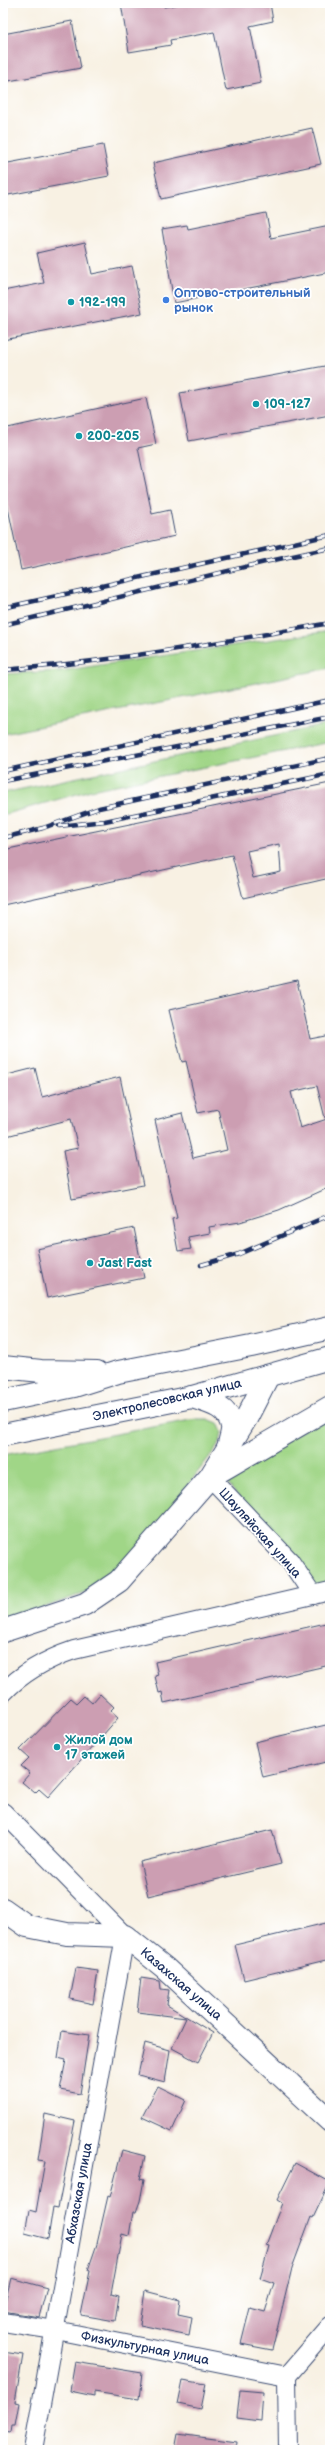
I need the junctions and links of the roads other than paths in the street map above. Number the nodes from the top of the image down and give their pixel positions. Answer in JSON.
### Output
{"nodes":[{"id":1,"x":330,"y":1328,"type":"edge"},
{"id":2,"x":263,"y":1344,"type":"junction"},
{"id":3,"x":330,"y":1358,"type":"edge"},
{"id":4,"x":3,"y":1367,"type":"edge"},
{"id":5,"x":118,"y":1372,"type":"junction"},
{"id":6,"x":268,"y":1376,"type":"junction"},
{"id":7,"x":192,"y":1397,"type":"junction"},
{"id":8,"x":3,"y":1401,"type":"edge"},
{"id":9,"x":330,"y":1407,"type":"edge"},
{"id":10,"x":3,"y":1435,"type":"edge"},
{"id":11,"x":228,"y":1448,"type":"junction"},
{"id":12,"x":210,"y":1477,"type":"junction"},
{"id":13,"x":322,"y":1593,"type":"edge"},
{"id":14,"x":3,"y":1630,"type":"edge"},
{"id":15,"x":3,"y":1693,"type":"edge"},
{"id":16,"x":3,"y":1812,"type":"edge"},
{"id":17,"x":3,"y":1909,"type":"edge"},
{"id":18,"x":125,"y":1936,"type":"junction"},
{"id":19,"x":330,"y":2121,"type":"edge"},
{"id":20,"x":3,"y":2322,"type":"edge"},
{"id":21,"x":330,"y":2326,"type":"edge"},
{"id":22,"x":55,"y":2330,"type":"junction"},
{"id":23,"x":287,"y":2376,"type":"junction"},
{"id":24,"x":33,"y":2450,"type":"edge"},
{"id":25,"x":288,"y":2450,"type":"edge"}],
"edges":[{"from":1,"to":2,"type":"main road"},
{"from":2,"to":5,"type":"main road"},
{"from":2,"to":6,"type":"main road"},
{"from":3,"to":6,"type":"main road","name":"Электролесовская улица"},
{"from":4,"to":5,"type":"main road"},
{"from":5,"to":8,"type":"main road"},
{"from":6,"to":7,"type":"main road","name":"Электролесовская улица"},
{"from":6,"to":11,"type":"main road"},
{"from":7,"to":10,"type":"main road","name":"Электролесовская улица"},
{"from":7,"to":11,"type":"main road"},
{"from":9,"to":12,"type":"main road"},
{"from":11,"to":12,"type":"main road"},
{"from":12,"to":13,"type":"street","name":"Шауляйская улица"},
{"from":12,"to":14,"type":"main road"},
{"from":13,"to":15,"type":"street"},
{"from":16,"to":18,"type":"street"},
{"from":17,"to":18,"type":"main road"},
{"from":18,"to":19,"type":"main road","name":"Казахская улица"},
{"from":18,"to":22,"type":"street","name":"Абхазская улица"},
{"from":20,"to":22,"type":"street","name":"Физкультурная улица"},
{"from":21,"to":23,"type":"street"},
{"from":22,"to":23,"type":"street","name":"Физкультурная улица"},
{"from":22,"to":24,"type":"street","name":"Абхазская улица"},
{"from":23,"to":25,"type":"street"}]}
